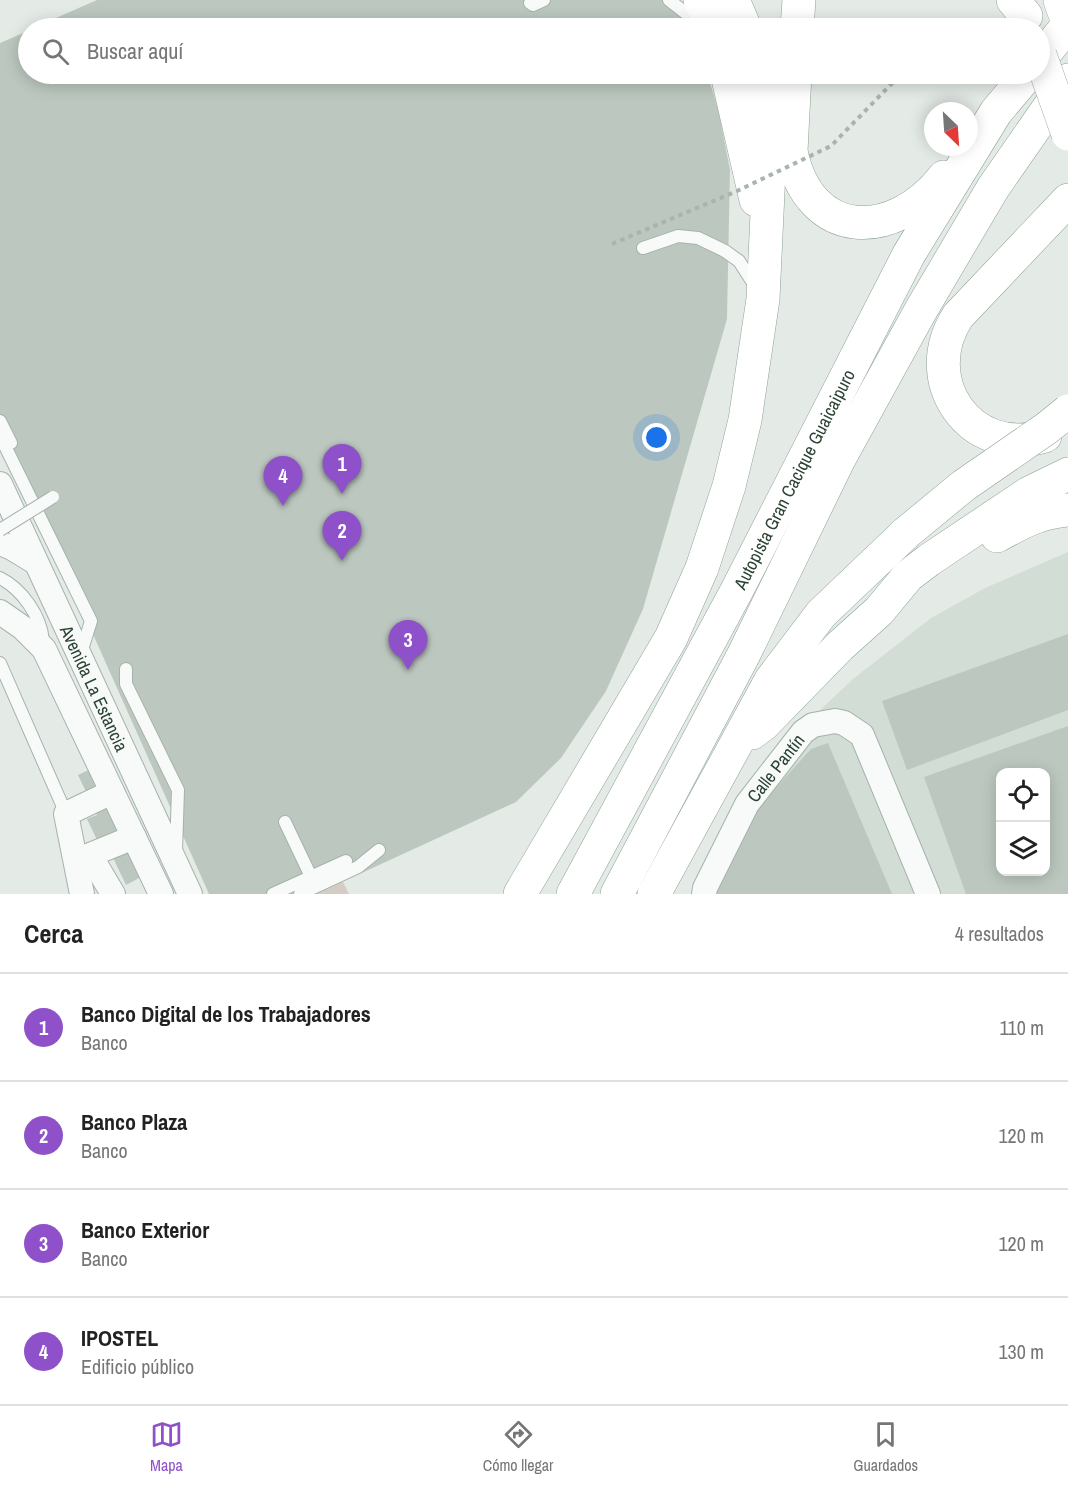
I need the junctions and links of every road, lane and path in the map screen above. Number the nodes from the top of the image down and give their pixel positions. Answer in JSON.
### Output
{"nodes":[{"id":1,"x":532,"y":0,"type":"edge"},
{"id":2,"x":544,"y":0,"type":"edge"},
{"id":3,"x":669,"y":0,"type":"edge"},
{"id":4,"x":700,"y":0,"type":"edge"},
{"id":5,"x":733,"y":0,"type":"edge"},
{"id":6,"x":799,"y":0,"type":"edge"},
{"id":7,"x":1060,"y":0,"type":"edge"},
{"id":8,"x":1068,"y":12,"type":"edge"},
{"id":9,"x":693,"y":18,"type":"edge"},
{"id":10,"x":709,"y":18,"type":"edge"},
{"id":11,"x":741,"y":18,"type":"edge"},
{"id":12,"x":798,"y":18,"type":"edge"},
{"id":13,"x":1068,"y":24,"type":"edge"},
{"id":14,"x":1050,"y":45,"type":"edge"},
{"id":15,"x":1068,"y":80,"type":"edge"},
{"id":16,"x":729,"y":84,"type":"edge"},
{"id":17,"x":762,"y":84,"type":"edge"},
{"id":18,"x":794,"y":84,"type":"edge"},
{"id":19,"x":891,"y":84,"type":"edge"},
{"id":20,"x":1020,"y":84,"type":"edge"},
{"id":21,"x":1050,"y":84,"type":"edge"},
{"id":22,"x":996,"y":112,"type":"junction"},
{"id":23,"x":978,"y":134,"type":"edge"},
{"id":24,"x":1068,"y":134,"type":"edge"},
{"id":25,"x":960,"y":156,"type":"edge"},
{"id":26,"x":1068,"y":200,"type":"edge"},
{"id":27,"x":765,"y":242,"type":"junction"},
{"id":28,"x":612,"y":244,"type":"dead end"},
{"id":29,"x":643,"y":248,"type":"dead end"},
{"id":30,"x":763,"y":299,"type":"junction"},
{"id":31,"x":1068,"y":411,"type":"edge"},
{"id":32,"x":0,"y":421,"type":"edge"},
{"id":33,"x":1068,"y":424,"type":"edge"},
{"id":34,"x":0,"y":436,"type":"edge"},
{"id":35,"x":1068,"y":474,"type":"edge"},
{"id":36,"x":0,"y":484,"type":"edge"},
{"id":37,"x":1068,"y":510,"type":"edge"},
{"id":38,"x":0,"y":530,"type":"edge"},
{"id":39,"x":0,"y":543,"type":"edge"},
{"id":40,"x":35,"y":562,"type":"junction"},
{"id":41,"x":0,"y":578,"type":"edge"},
{"id":42,"x":879,"y":611,"type":"junction"},
{"id":43,"x":0,"y":612,"type":"edge"},
{"id":44,"x":44,"y":649,"type":"junction"},
{"id":45,"x":80,"y":657,"type":"junction"},
{"id":46,"x":0,"y":663,"type":"edge"},
{"id":47,"x":126,"y":669,"type":"dead end"},
{"id":48,"x":732,"y":749,"type":"junction"},
{"id":49,"x":112,"y":792,"type":"junction"},
{"id":50,"x":66,"y":814,"type":"junction"},
{"id":51,"x":285,"y":822,"type":"dead end"},
{"id":52,"x":134,"y":837,"type":"junction"},
{"id":53,"x":380,"y":850,"type":"dead end"},
{"id":54,"x":90,"y":855,"type":"junction"},
{"id":55,"x":346,"y":861,"type":"dead end"},
{"id":56,"x":176,"y":864,"type":"junction"},
{"id":57,"x":313,"y":882,"type":"junction"},
{"id":58,"x":705,"y":891,"type":"edge"},
{"id":59,"x":82,"y":894,"type":"edge"},
{"id":60,"x":113,"y":894,"type":"edge"},
{"id":61,"x":161,"y":894,"type":"edge"},
{"id":62,"x":190,"y":894,"type":"edge"},
{"id":63,"x":273,"y":894,"type":"edge"},
{"id":64,"x":300,"y":894,"type":"edge"},
{"id":65,"x":520,"y":894,"type":"edge"},
{"id":66,"x":573,"y":894,"type":"edge"},
{"id":67,"x":617,"y":894,"type":"edge"},
{"id":68,"x":654,"y":894,"type":"edge"},
{"id":69,"x":928,"y":894,"type":"edge"}],
"edges":[{"from":1,"to":2,"type":"lane"},
{"from":3,"to":9,"type":"lane"},
{"from":4,"to":10,"type":"main road"},
{"from":5,"to":11,"type":"main road"},
{"from":6,"to":12,"type":"main road"},
{"from":7,"to":8,"type":"main road"},
{"from":7,"to":13,"type":"main road"},
{"from":13,"to":14,"type":"main road"},
{"from":15,"to":67,"type":"main road","name":"Autopista Gran Cacique Guaicaipuro"},
{"from":16,"to":27,"type":"main road"},
{"from":17,"to":27,"type":"main road"},
{"from":18,"to":25,"type":"main road"},
{"from":19,"to":28,"type":"path","bridge":true},
{"from":20,"to":22,"type":"main road","name":"Autopista Gran Cacique Guaicaipuro"},
{"from":21,"to":24,"type":"main road","bridge":true},
{"from":22,"to":23,"type":"main road"},
{"from":22,"to":66,"type":"main road","name":"Autopista Gran Cacique Guaicaipuro"},
{"from":26,"to":33,"type":"main road"},
{"from":27,"to":30,"type":"main road"},
{"from":29,"to":30,"type":"lane"},
{"from":30,"to":65,"type":"main road"},
{"from":31,"to":48,"type":"main road","bridge":true},
{"from":32,"to":38,"type":"lane","bridge":true},
{"from":34,"to":45,"type":"lane"},
{"from":35,"to":42,"type":"main road"},
{"from":36,"to":40,"type":"street","name":"Avenida La Estancia"},
{"from":37,"to":42,"type":"main road"},
{"from":39,"to":40,"type":"street"},
{"from":40,"to":45,"type":"street","name":"Avenida La Estancia"},
{"from":41,"to":44,"type":"lane"},
{"from":42,"to":48,"type":"main road"},
{"from":43,"to":44,"type":"street","name":"Avenida La Estancia"},
{"from":44,"to":49,"type":"street","name":"Avenida La Estancia"},
{"from":45,"to":56,"type":"street","name":"Avenida La Estancia"},
{"from":46,"to":50,"type":"lane"},
{"from":47,"to":56,"type":"lane"},
{"from":48,"to":68,"type":"main road"},
{"from":49,"to":50,"type":"street"},
{"from":49,"to":52,"type":"street","name":"Avenida La Estancia"},
{"from":50,"to":54,"type":"lane"},
{"from":50,"to":59,"type":"street"},
{"from":51,"to":57,"type":"lane"},
{"from":52,"to":54,"type":"street"},
{"from":52,"to":61,"type":"street","name":"Avenida La Estancia"},
{"from":53,"to":57,"type":"lane"},
{"from":54,"to":60,"type":"street"},
{"from":55,"to":57,"type":"lane"},
{"from":56,"to":62,"type":"street","name":"Avenida La Estancia"},
{"from":57,"to":63,"type":"lane"},
{"from":57,"to":64,"type":"lane"},
{"from":58,"to":69,"type":"street","name":"Calle Pantín"}]}
